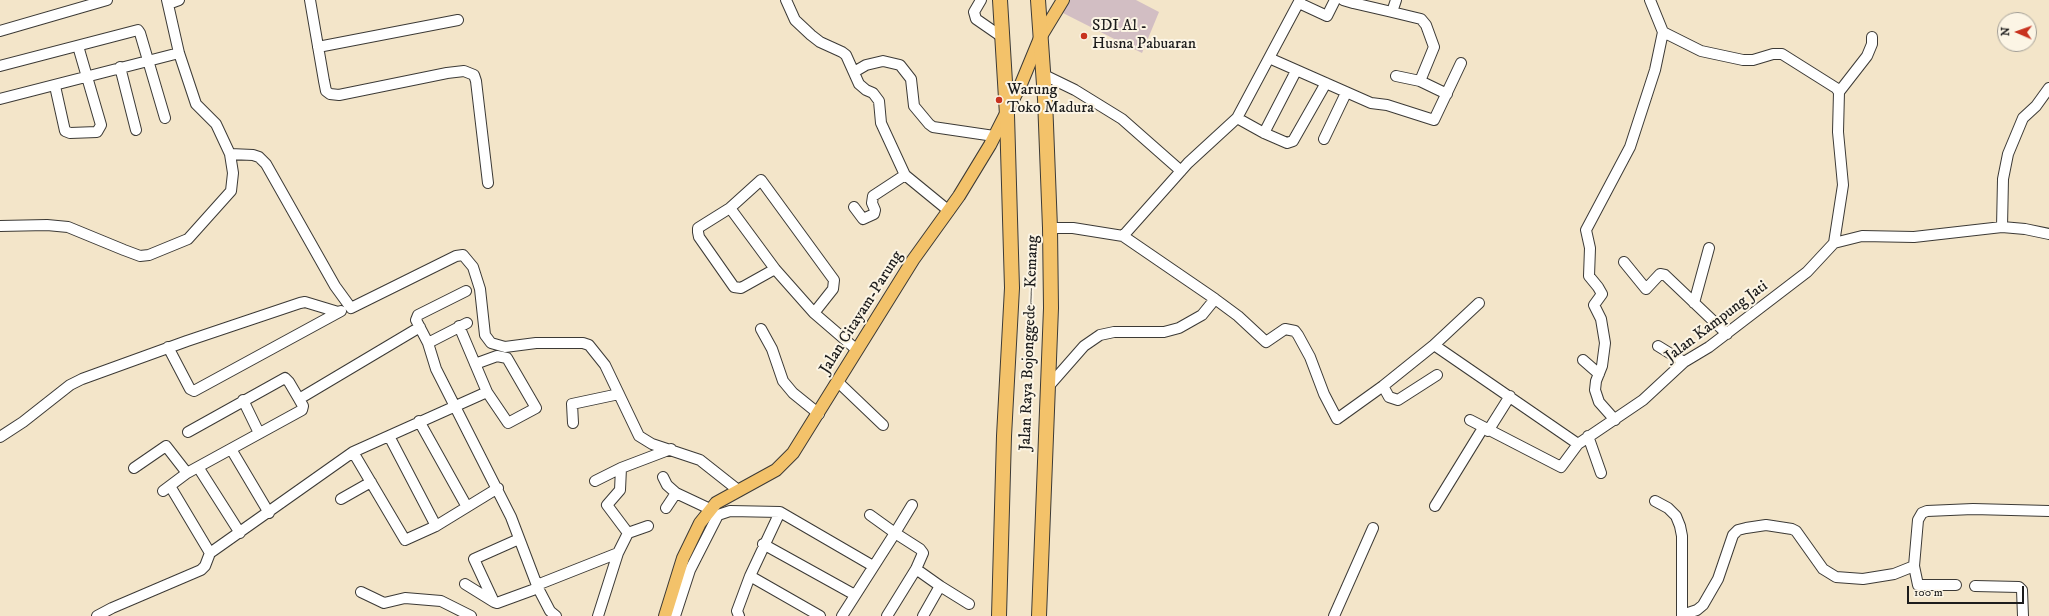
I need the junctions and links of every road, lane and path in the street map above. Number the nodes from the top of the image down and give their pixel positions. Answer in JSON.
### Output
{"nodes":[{"id":1,"x":108,"y":0,"type":"edge"},
{"id":2,"x":179,"y":0,"type":"edge"},
{"id":3,"x":310,"y":0,"type":"edge"},
{"id":4,"x":786,"y":0,"type":"edge"},
{"id":5,"x":981,"y":0,"type":"edge"},
{"id":6,"x":1000,"y":0,"type":"edge"},
{"id":7,"x":1038,"y":0,"type":"edge"},
{"id":8,"x":1063,"y":0,"type":"edge"},
{"id":9,"x":1335,"y":0,"type":"edge"},
{"id":10,"x":1396,"y":0,"type":"edge"},
{"id":11,"x":1650,"y":0,"type":"edge"},
{"id":12,"x":1350,"y":1,"type":"edge"},
{"id":13,"x":167,"y":2,"type":"edge"},
{"id":14,"x":1300,"y":2,"type":"edge"},
{"id":15,"x":1392,"y":12,"type":"junction"},
{"id":16,"x":458,"y":20,"type":"dead end"},
{"id":17,"x":0,"y":30,"type":"edge"},
{"id":18,"x":1663,"y":32,"type":"junction"},
{"id":19,"x":1002,"y":37,"type":"junction"},
{"id":20,"x":1872,"y":37,"type":"dead end"},
{"id":21,"x":1040,"y":38,"type":"junction"},
{"id":22,"x":78,"y":46,"type":"junction"},
{"id":23,"x":318,"y":47,"type":"junction"},
{"id":24,"x":179,"y":53,"type":"junction"},
{"id":25,"x":1269,"y":58,"type":"junction"},
{"id":26,"x":148,"y":60,"type":"junction"},
{"id":27,"x":1461,"y":63,"type":"dead end"},
{"id":28,"x":0,"y":66,"type":"edge"},
{"id":29,"x":120,"y":67,"type":"junction"},
{"id":30,"x":1296,"y":71,"type":"junction"},
{"id":31,"x":854,"y":72,"type":"junction"},
{"id":32,"x":1042,"y":74,"type":"junction"},
{"id":33,"x":1396,"y":76,"type":"dead end"},
{"id":34,"x":88,"y":77,"type":"junction"},
{"id":35,"x":1420,"y":81,"type":"junction"},
{"id":36,"x":1326,"y":83,"type":"junction"},
{"id":37,"x":55,"y":86,"type":"junction"},
{"id":38,"x":2049,"y":88,"type":"edge"},
{"id":39,"x":1839,"y":92,"type":"junction"},
{"id":40,"x":1346,"y":93,"type":"junction"},
{"id":41,"x":1447,"y":94,"type":"junction"},
{"id":42,"x":0,"y":99,"type":"edge"},
{"id":43,"x":1007,"y":115,"type":"junction"},
{"id":44,"x":165,"y":118,"type":"dead end"},
{"id":45,"x":1237,"y":118,"type":"junction"},
{"id":46,"x":136,"y":130,"type":"dead end"},
{"id":47,"x":1264,"y":134,"type":"junction"},
{"id":48,"x":994,"y":136,"type":"junction"},
{"id":49,"x":1324,"y":140,"type":"dead end"},
{"id":50,"x":230,"y":154,"type":"junction"},
{"id":51,"x":1181,"y":172,"type":"junction"},
{"id":52,"x":905,"y":174,"type":"junction"},
{"id":53,"x":488,"y":183,"type":"dead end"},
{"id":54,"x":854,"y":207,"type":"dead end"},
{"id":55,"x":730,"y":208,"type":"junction"},
{"id":56,"x":949,"y":211,"type":"junction"},
{"id":57,"x":0,"y":226,"type":"edge"},
{"id":58,"x":2002,"y":227,"type":"junction"},
{"id":59,"x":1050,"y":228,"type":"junction"},
{"id":60,"x":2049,"y":234,"type":"edge"},
{"id":61,"x":1123,"y":236,"type":"junction"},
{"id":62,"x":1834,"y":243,"type":"junction"},
{"id":63,"x":1709,"y":248,"type":"dead end"},
{"id":64,"x":1624,"y":262,"type":"dead end"},
{"id":65,"x":775,"y":269,"type":"junction"},
{"id":66,"x":466,"y":291,"type":"dead end"},
{"id":67,"x":1216,"y":299,"type":"junction"},
{"id":68,"x":1479,"y":303,"type":"dead end"},
{"id":69,"x":1694,"y":303,"type":"junction"},
{"id":70,"x":351,"y":308,"type":"junction"},
{"id":71,"x":338,"y":312,"type":"junction"},
{"id":72,"x":814,"y":313,"type":"junction"},
{"id":73,"x":420,"y":327,"type":"junction"},
{"id":74,"x":761,"y":329,"type":"dead end"},
{"id":75,"x":1727,"y":334,"type":"junction"},
{"id":76,"x":428,"y":343,"type":"junction"},
{"id":77,"x":1434,"y":345,"type":"junction"},
{"id":78,"x":1658,"y":346,"type":"dead end"},
{"id":79,"x":168,"y":347,"type":"junction"},
{"id":80,"x":857,"y":350,"type":"junction"},
{"id":81,"x":1584,"y":360,"type":"dead end"},
{"id":82,"x":1684,"y":362,"type":"junction"},
{"id":83,"x":475,"y":364,"type":"junction"},
{"id":84,"x":1599,"y":374,"type":"junction"},
{"id":85,"x":1437,"y":375,"type":"dead end"},
{"id":86,"x":838,"y":382,"type":"junction"},
{"id":87,"x":1382,"y":386,"type":"junction"},
{"id":88,"x":1048,"y":387,"type":"junction"},
{"id":89,"x":487,"y":392,"type":"junction"},
{"id":90,"x":619,"y":394,"type":"junction"},
{"id":91,"x":1510,"y":396,"type":"junction"},
{"id":92,"x":300,"y":398,"type":"junction"},
{"id":93,"x":243,"y":400,"type":"junction"},
{"id":94,"x":455,"y":408,"type":"junction"},
{"id":95,"x":819,"y":414,"type":"junction"},
{"id":96,"x":1470,"y":420,"type":"dead end"},
{"id":97,"x":1615,"y":420,"type":"junction"},
{"id":98,"x":419,"y":421,"type":"junction"},
{"id":99,"x":573,"y":423,"type":"dead end"},
{"id":100,"x":883,"y":425,"type":"dead end"},
{"id":101,"x":1485,"y":429,"type":"junction"},
{"id":102,"x":188,"y":432,"type":"dead end"},
{"id":103,"x":258,"y":433,"type":"junction"},
{"id":104,"x":389,"y":436,"type":"junction"},
{"id":105,"x":1588,"y":436,"type":"junction"},
{"id":106,"x":0,"y":437,"type":"edge"},
{"id":107,"x":1578,"y":444,"type":"junction"},
{"id":108,"x":230,"y":449,"type":"junction"},
{"id":109,"x":671,"y":449,"type":"junction"},
{"id":110,"x":353,"y":452,"type":"junction"},
{"id":111,"x":198,"y":467,"type":"junction"},
{"id":112,"x":134,"y":468,"type":"dead end"},
{"id":113,"x":621,"y":468,"type":"junction"},
{"id":114,"x":187,"y":473,"type":"junction"},
{"id":115,"x":1601,"y":473,"type":"dead end"},
{"id":116,"x":663,"y":477,"type":"dead end"},
{"id":117,"x":595,"y":481,"type":"dead end"},
{"id":118,"x":371,"y":482,"type":"junction"},
{"id":119,"x":498,"y":488,"type":"junction"},
{"id":120,"x":738,"y":490,"type":"junction"},
{"id":121,"x":676,"y":493,"type":"junction"},
{"id":122,"x":341,"y":499,"type":"dead end"},
{"id":123,"x":1655,"y":501,"type":"dead end"},
{"id":124,"x":912,"y":505,"type":"dead end"},
{"id":125,"x":1435,"y":506,"type":"dead end"},
{"id":126,"x":467,"y":507,"type":"junction"},
{"id":127,"x":666,"y":508,"type":"dead end"},
{"id":128,"x":710,"y":509,"type":"junction"},
{"id":129,"x":269,"y":512,"type":"junction"},
{"id":130,"x":780,"y":512,"type":"junction"},
{"id":131,"x":2049,"y":512,"type":"edge"},
{"id":132,"x":870,"y":515,"type":"dead end"},
{"id":133,"x":436,"y":526,"type":"junction"},
{"id":134,"x":648,"y":526,"type":"dead end"},
{"id":135,"x":1373,"y":528,"type":"dead end"},
{"id":136,"x":240,"y":533,"type":"junction"},
{"id":137,"x":628,"y":533,"type":"junction"},
{"id":138,"x":895,"y":533,"type":"junction"},
{"id":139,"x":519,"y":539,"type":"junction"},
{"id":140,"x":763,"y":544,"type":"junction"},
{"id":141,"x":210,"y":553,"type":"junction"},
{"id":142,"x":618,"y":553,"type":"junction"},
{"id":143,"x":873,"y":566,"type":"junction"},
{"id":144,"x":1914,"y":566,"type":"junction"},
{"id":145,"x":916,"y":569,"type":"junction"},
{"id":146,"x":750,"y":576,"type":"junction"},
{"id":147,"x":465,"y":584,"type":"dead end"},
{"id":148,"x":538,"y":586,"type":"junction"},
{"id":149,"x":940,"y":586,"type":"junction"},
{"id":150,"x":1956,"y":586,"type":"dead end"},
{"id":151,"x":1975,"y":586,"type":"dead end"},
{"id":152,"x":362,"y":592,"type":"dead end"},
{"id":153,"x":855,"y":594,"type":"junction"},
{"id":154,"x":494,"y":602,"type":"junction"},
{"id":155,"x":969,"y":604,"type":"dead end"},
{"id":156,"x":97,"y":616,"type":"edge"},
{"id":157,"x":471,"y":616,"type":"edge"},
{"id":158,"x":554,"y":616,"type":"edge"},
{"id":159,"x":598,"y":616,"type":"edge"},
{"id":160,"x":665,"y":616,"type":"edge"},
{"id":161,"x":675,"y":616,"type":"edge"},
{"id":162,"x":739,"y":616,"type":"edge"},
{"id":163,"x":820,"y":616,"type":"edge"},
{"id":164,"x":842,"y":616,"type":"edge"},
{"id":165,"x":887,"y":616,"type":"edge"},
{"id":166,"x":923,"y":616,"type":"edge"},
{"id":167,"x":999,"y":616,"type":"edge"},
{"id":168,"x":1039,"y":616,"type":"edge"},
{"id":169,"x":1334,"y":616,"type":"edge"},
{"id":170,"x":2022,"y":616,"type":"edge"}],
"edges":[{"from":1,"to":17,"type":"street"},
{"from":2,"to":13,"type":"street"},
{"from":3,"to":23,"type":"street"},
{"from":4,"to":31,"type":"street"},
{"from":5,"to":19,"type":"street"},
{"from":6,"to":19,"type":"highway","name":"Jalan Raya Bojonggede—Kemang"},
{"from":7,"to":21,"type":"highway","name":"Jalan Raya Bojonggede—Kemang"},
{"from":8,"to":21,"type":"main road","name":"Jalan Citayam-Parung"},
{"from":9,"to":14,"type":"street"},
{"from":10,"to":15,"type":"street"},
{"from":11,"to":18,"type":"street"},
{"from":12,"to":15,"type":"street"},
{"from":13,"to":24,"type":"street"},
{"from":14,"to":25,"type":"street"},
{"from":15,"to":35,"type":"street"},
{"from":16,"to":23,"type":"street"},
{"from":18,"to":39,"type":"street"},
{"from":18,"to":84,"type":"street"},
{"from":19,"to":43,"type":"highway","name":"Jalan Raya Bojonggede—Kemang"},
{"from":20,"to":39,"type":"street"},
{"from":21,"to":32,"type":"highway","name":"Jalan Raya Bojonggede—Kemang"},
{"from":21,"to":43,"type":"main road","name":"Jalan Citayam-Parung"},
{"from":22,"to":26,"type":"street"},
{"from":22,"to":28,"type":"street"},
{"from":22,"to":34,"type":"street"},
{"from":23,"to":53,"type":"street"},
{"from":24,"to":26,"type":"street"},
{"from":24,"to":50,"type":"street"},
{"from":25,"to":30,"type":"street"},
{"from":25,"to":45,"type":"street"},
{"from":26,"to":29,"type":"street"},
{"from":26,"to":44,"type":"street"},
{"from":27,"to":41,"type":"street"},
{"from":29,"to":34,"type":"street"},
{"from":29,"to":46,"type":"street"},
{"from":30,"to":36,"type":"street"},
{"from":30,"to":47,"type":"street"},
{"from":31,"to":48,"type":"street"},
{"from":31,"to":52,"type":"street"},
{"from":32,"to":51,"type":"street"},
{"from":32,"to":59,"type":"highway","name":"Jalan Raya Bojonggede—Kemang"},
{"from":33,"to":35,"type":"street"},
{"from":34,"to":37,"type":"street"},
{"from":34,"to":37,"type":"street"},
{"from":35,"to":41,"type":"street"},
{"from":36,"to":40,"type":"street"},
{"from":36,"to":47,"type":"street"},
{"from":37,"to":42,"type":"street"},
{"from":38,"to":58,"type":"street"},
{"from":39,"to":62,"type":"street"},
{"from":40,"to":41,"type":"street"},
{"from":40,"to":49,"type":"street"},
{"from":43,"to":48,"type":"main road","name":"Jalan Citayam-Parung"},
{"from":43,"to":167,"type":"highway","name":"Jalan Raya Bojonggede—Kemang"},
{"from":45,"to":47,"type":"street"},
{"from":45,"to":51,"type":"street"},
{"from":48,"to":56,"type":"main road","name":"Jalan Citayam-Parung"},
{"from":50,"to":57,"type":"street"},
{"from":50,"to":70,"type":"street"},
{"from":51,"to":61,"type":"street"},
{"from":52,"to":54,"type":"street"},
{"from":52,"to":56,"type":"street"},
{"from":55,"to":65,"type":"street"},
{"from":55,"to":65,"type":"street"},
{"from":55,"to":72,"type":"street"},
{"from":56,"to":80,"type":"main road","name":"Jalan Citayam-Parung"},
{"from":58,"to":60,"type":"street"},
{"from":58,"to":62,"type":"street"},
{"from":59,"to":61,"type":"street"},
{"from":59,"to":88,"type":"highway","name":"Jalan Raya Bojonggede—Kemang"},
{"from":61,"to":67,"type":"street"},
{"from":62,"to":75,"type":"street","name":"Jalan Kampung Jati"},
{"from":63,"to":69,"type":"street"},
{"from":64,"to":69,"type":"street"},
{"from":65,"to":72,"type":"street"},
{"from":66,"to":73,"type":"street"},
{"from":67,"to":87,"type":"street"},
{"from":67,"to":88,"type":"street"},
{"from":68,"to":77,"type":"street"},
{"from":69,"to":75,"type":"street"},
{"from":70,"to":71,"type":"street"},
{"from":70,"to":90,"type":"street"},
{"from":71,"to":79,"type":"street"},
{"from":71,"to":79,"type":"street"},
{"from":72,"to":80,"type":"street"},
{"from":73,"to":76,"type":"street"},
{"from":73,"to":92,"type":"street"},
{"from":74,"to":95,"type":"street"},
{"from":75,"to":82,"type":"street","name":"Jalan Kampung Jati"},
{"from":76,"to":83,"type":"street"},
{"from":76,"to":94,"type":"street"},
{"from":77,"to":87,"type":"street"},
{"from":77,"to":91,"type":"street"},
{"from":78,"to":82,"type":"street"},
{"from":79,"to":106,"type":"street"},
{"from":80,"to":86,"type":"main road","name":"Jalan Citayam-Parung"},
{"from":81,"to":84,"type":"street"},
{"from":82,"to":97,"type":"street","name":"Jalan Kampung Jati"},
{"from":83,"to":89,"type":"street"},
{"from":83,"to":89,"type":"street"},
{"from":84,"to":97,"type":"street"},
{"from":85,"to":87,"type":"street"},
{"from":86,"to":95,"type":"main road","name":"Jalan Citayam-Parung"},
{"from":86,"to":100,"type":"street"},
{"from":88,"to":168,"type":"highway","name":"Jalan Raya Bojonggede—Kemang"},
{"from":89,"to":94,"type":"street"},
{"from":90,"to":99,"type":"street"},
{"from":90,"to":109,"type":"street"},
{"from":91,"to":101,"type":"street"},
{"from":91,"to":107,"type":"street"},
{"from":92,"to":93,"type":"street"},
{"from":92,"to":103,"type":"street"},
{"from":93,"to":102,"type":"street"},
{"from":93,"to":103,"type":"street"},
{"from":94,"to":98,"type":"street"},
{"from":94,"to":119,"type":"street"},
{"from":95,"to":120,"type":"main road","name":"Jalan Citayam-Parung"},
{"from":96,"to":101,"type":"street"},
{"from":97,"to":105,"type":"street","name":"Jalan Kampung Jati"},
{"from":98,"to":104,"type":"street"},
{"from":98,"to":126,"type":"street"},
{"from":101,"to":107,"type":"street","name":"Jalan Kampung Jati"},
{"from":101,"to":125,"type":"street"},
{"from":103,"to":108,"type":"street"},
{"from":104,"to":110,"type":"street"},
{"from":104,"to":133,"type":"street"},
{"from":105,"to":107,"type":"street","name":"Jalan Kampung Jati"},
{"from":105,"to":115,"type":"street"},
{"from":108,"to":111,"type":"street"},
{"from":108,"to":129,"type":"street"},
{"from":109,"to":113,"type":"street"},
{"from":109,"to":120,"type":"street"},
{"from":110,"to":118,"type":"street"},
{"from":110,"to":129,"type":"street"},
{"from":111,"to":114,"type":"street"},
{"from":111,"to":136,"type":"street"},
{"from":112,"to":114,"type":"street"},
{"from":113,"to":117,"type":"street"},
{"from":113,"to":137,"type":"street"},
{"from":114,"to":141,"type":"street"},
{"from":116,"to":121,"type":"street"},
{"from":118,"to":122,"type":"street"},
{"from":118,"to":133,"type":"street"},
{"from":119,"to":126,"type":"street"},
{"from":119,"to":139,"type":"street"},
{"from":120,"to":128,"type":"main road","name":"Jalan Citayam-Parung"},
{"from":121,"to":127,"type":"street"},
{"from":121,"to":128,"type":"street"},
{"from":123,"to":144,"type":"street"},
{"from":124,"to":138,"type":"street"},
{"from":126,"to":133,"type":"street"},
{"from":128,"to":160,"type":"main road","name":"Jalan Citayam-Parung"},
{"from":129,"to":136,"type":"street"},
{"from":130,"to":140,"type":"street"},
{"from":130,"to":143,"type":"street"},
{"from":130,"to":161,"type":"street"},
{"from":131,"to":144,"type":"street"},
{"from":132,"to":138,"type":"street"},
{"from":134,"to":137,"type":"street"},
{"from":135,"to":169,"type":"street"},
{"from":136,"to":141,"type":"street"},
{"from":137,"to":142,"type":"street"},
{"from":138,"to":143,"type":"street"},
{"from":138,"to":145,"type":"street"},
{"from":139,"to":148,"type":"street"},
{"from":139,"to":154,"type":"street"},
{"from":140,"to":146,"type":"street"},
{"from":140,"to":153,"type":"street"},
{"from":141,"to":156,"type":"street"},
{"from":142,"to":148,"type":"street"},
{"from":142,"to":159,"type":"street"},
{"from":143,"to":153,"type":"street"},
{"from":144,"to":150,"type":"street"},
{"from":145,"to":149,"type":"street"},
{"from":145,"to":165,"type":"street"},
{"from":146,"to":162,"type":"street"},
{"from":146,"to":163,"type":"street"},
{"from":147,"to":154,"type":"street"},
{"from":148,"to":154,"type":"street"},
{"from":148,"to":158,"type":"street"},
{"from":149,"to":155,"type":"street"},
{"from":149,"to":166,"type":"street"},
{"from":151,"to":170,"type":"street"},
{"from":152,"to":157,"type":"street"},
{"from":153,"to":164,"type":"street"}]}
